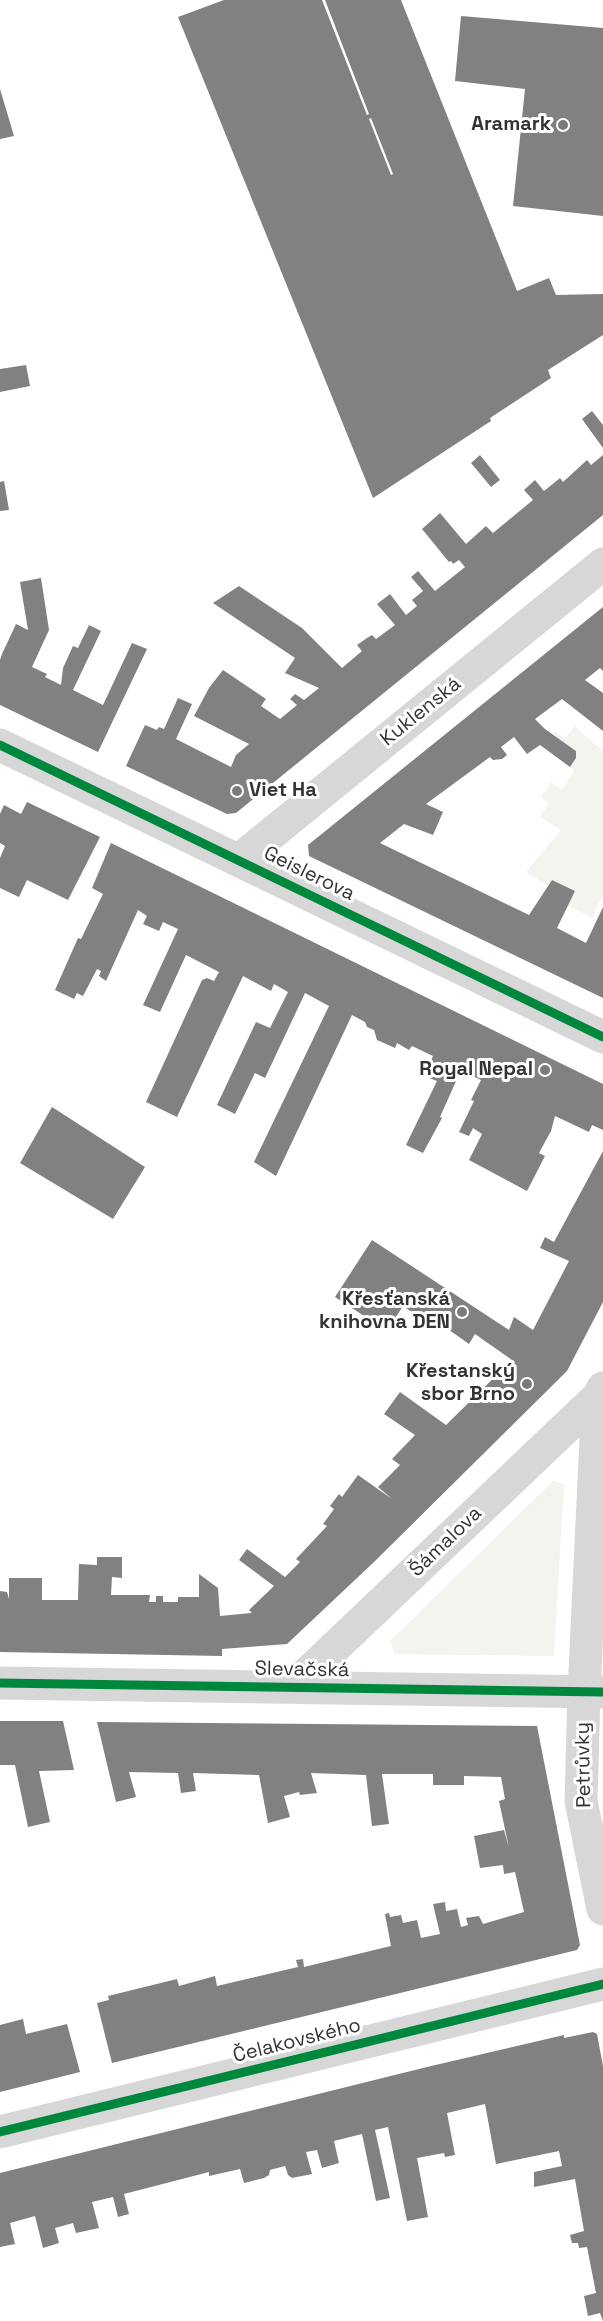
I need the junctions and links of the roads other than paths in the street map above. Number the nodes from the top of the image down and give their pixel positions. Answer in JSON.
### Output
{"nodes":[{"id":1,"x":603,"y":564,"type":"edge"},
{"id":2,"x":0,"y":745,"type":"edge"},
{"id":3,"x":239,"y":860,"type":"junction"},
{"id":4,"x":603,"y":1036,"type":"edge"},
{"id":5,"x":601,"y":1393,"type":"edge"},
{"id":6,"x":0,"y":1683,"type":"edge"},
{"id":7,"x":293,"y":1688,"type":"junction"},
{"id":8,"x":593,"y":1692,"type":"edge"},
{"id":9,"x":603,"y":1909,"type":"edge"},
{"id":10,"x":603,"y":1984,"type":"edge"},
{"id":11,"x":0,"y":2133,"type":"edge"}],
"edges":[{"from":1,"to":3,"type":"street","name":"Kuklenská"},
{"from":2,"to":3,"type":"street","name":"Geislerova"},
{"from":3,"to":4,"type":"street","name":"Geislerova"},
{"from":5,"to":7,"type":"street","name":"Šámalova"},
{"from":5,"to":8,"type":"street","name":"Šámalova"},
{"from":6,"to":7,"type":"street","name":"Slevačská"},
{"from":7,"to":8,"type":"street","name":"Slevačská"},
{"from":8,"to":9,"type":"street","name":"Petrůvky"},
{"from":10,"to":11,"type":"street","name":"Čelakovského"}]}
